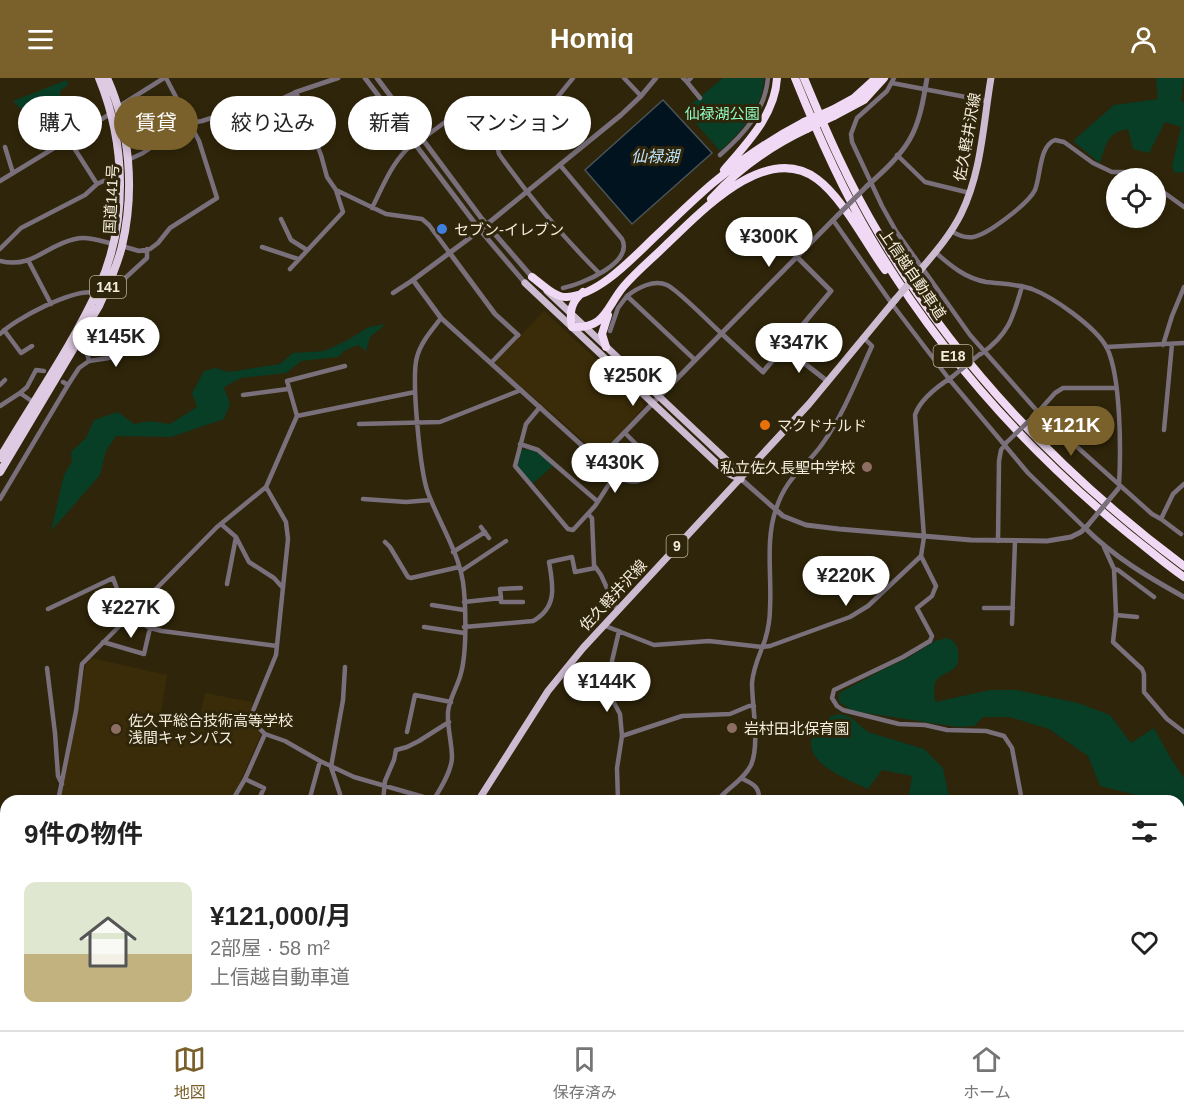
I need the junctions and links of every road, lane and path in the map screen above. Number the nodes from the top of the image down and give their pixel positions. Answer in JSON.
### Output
{"nodes":[{"id":1,"x":99,"y":78,"type":"edge"},
{"id":2,"x":107,"y":78,"type":"edge"},
{"id":3,"x":165,"y":78,"type":"edge"},
{"id":4,"x":338,"y":78,"type":"edge"},
{"id":5,"x":365,"y":78,"type":"edge"},
{"id":6,"x":377,"y":78,"type":"edge"},
{"id":7,"x":573,"y":78,"type":"edge"},
{"id":8,"x":624,"y":78,"type":"edge"},
{"id":9,"x":656,"y":78,"type":"edge"},
{"id":10,"x":768,"y":78,"type":"edge"},
{"id":11,"x":777,"y":78,"type":"edge"},
{"id":12,"x":795,"y":78,"type":"edge"},
{"id":13,"x":806,"y":78,"type":"edge"},
{"id":14,"x":876,"y":78,"type":"edge"},
{"id":15,"x":927,"y":78,"type":"edge"},
{"id":16,"x":991,"y":78,"type":"edge"},
{"id":17,"x":687,"y":79,"type":"edge"},
{"id":18,"x":890,"y":80,"type":"edge"},
{"id":19,"x":925,"y":89,"type":"junction"},
{"id":20,"x":296,"y":92,"type":"junction"},
{"id":21,"x":136,"y":96,"type":"edge"},
{"id":22,"x":175,"y":96,"type":"edge"},
{"id":23,"x":379,"y":96,"type":"edge"},
{"id":24,"x":390,"y":96,"type":"edge"},
{"id":25,"x":559,"y":96,"type":"edge"},
{"id":26,"x":641,"y":96,"type":"junction"},
{"id":27,"x":700,"y":98,"type":"dead end"},
{"id":28,"x":987,"y":101,"type":"junction"},
{"id":29,"x":114,"y":110,"type":"junction"},
{"id":30,"x":833,"y":113,"type":"junction"},
{"id":31,"x":102,"y":118,"type":"edge"},
{"id":32,"x":198,"y":122,"type":"edge"},
{"id":33,"x":805,"y":125,"type":"junction"},
{"id":34,"x":198,"y":139,"type":"edge"},
{"id":35,"x":5,"y":147,"type":"dead end"},
{"id":36,"x":52,"y":150,"type":"edge"},
{"id":37,"x":75,"y":150,"type":"edge"},
{"id":38,"x":118,"y":150,"type":"edge"},
{"id":39,"x":125,"y":150,"type":"edge"},
{"id":40,"x":148,"y":150,"type":"edge"},
{"id":41,"x":407,"y":150,"type":"edge"},
{"id":42,"x":421,"y":150,"type":"edge"},
{"id":43,"x":430,"y":150,"type":"edge"},
{"id":44,"x":498,"y":150,"type":"edge"},
{"id":45,"x":720,"y":155,"type":"dead end"},
{"id":46,"x":897,"y":155,"type":"junction"},
{"id":47,"x":128,"y":160,"type":"junction"},
{"id":48,"x":560,"y":165,"type":"junction"},
{"id":49,"x":1106,"y":169,"type":"edge"},
{"id":50,"x":120,"y":172,"type":"junction"},
{"id":51,"x":13,"y":173,"type":"junction"},
{"id":52,"x":0,"y":181,"type":"edge"},
{"id":53,"x":97,"y":184,"type":"junction"},
{"id":54,"x":712,"y":184,"type":"junction"},
{"id":55,"x":869,"y":184,"type":"junction"},
{"id":56,"x":336,"y":190,"type":"junction"},
{"id":57,"x":526,"y":193,"type":"junction"},
{"id":58,"x":970,"y":193,"type":"junction"},
{"id":59,"x":1166,"y":194,"type":"edge"},
{"id":60,"x":1184,"y":207,"type":"edge"},
{"id":61,"x":372,"y":208,"type":"junction"},
{"id":62,"x":696,"y":216,"type":"junction"},
{"id":63,"x":835,"y":218,"type":"junction"},
{"id":64,"x":281,"y":219,"type":"dead end"},
{"id":65,"x":487,"y":224,"type":"junction"},
{"id":66,"x":480,"y":230,"type":"junction"},
{"id":67,"x":951,"y":231,"type":"junction"},
{"id":68,"x":113,"y":244,"type":"junction"},
{"id":69,"x":122,"y":246,"type":"junction"},
{"id":70,"x":266,"y":246,"type":"dead end"},
{"id":71,"x":0,"y":249,"type":"edge"},
{"id":72,"x":147,"y":249,"type":"junction"},
{"id":73,"x":307,"y":250,"type":"junction"},
{"id":74,"x":449,"y":252,"type":"junction"},
{"id":75,"x":935,"y":252,"type":"junction"},
{"id":76,"x":797,"y":256,"type":"junction"},
{"id":77,"x":298,"y":259,"type":"junction"},
{"id":78,"x":28,"y":260,"type":"junction"},
{"id":79,"x":0,"y":261,"type":"edge"},
{"id":80,"x":290,"y":269,"type":"dead end"},
{"id":81,"x":919,"y":271,"type":"junction"},
{"id":82,"x":599,"y":273,"type":"junction"},
{"id":83,"x":112,"y":277,"type":"junction"},
{"id":84,"x":412,"y":280,"type":"junction"},
{"id":85,"x":529,"y":280,"type":"junction"},
{"id":86,"x":1022,"y":286,"type":"junction"},
{"id":87,"x":1184,"y":287,"type":"edge"},
{"id":88,"x":564,"y":288,"type":"dead end"},
{"id":89,"x":583,"y":292,"type":"junction"},
{"id":90,"x":96,"y":293,"type":"junction"},
{"id":91,"x":393,"y":293,"type":"dead end"},
{"id":92,"x":622,"y":296,"type":"junction"},
{"id":93,"x":893,"y":302,"type":"junction"},
{"id":94,"x":51,"y":304,"type":"junction"},
{"id":95,"x":570,"y":315,"type":"junction"},
{"id":96,"x":441,"y":318,"type":"junction"},
{"id":97,"x":926,"y":319,"type":"junction"},
{"id":98,"x":572,"y":327,"type":"junction"},
{"id":99,"x":585,"y":327,"type":"junction"},
{"id":100,"x":610,"y":331,"type":"dead end"},
{"id":101,"x":2,"y":332,"type":"edge"},
{"id":102,"x":721,"y":333,"type":"junction"},
{"id":103,"x":518,"y":334,"type":"joint"},
{"id":104,"x":863,"y":337,"type":"junction"},
{"id":105,"x":79,"y":342,"type":"junction"},
{"id":106,"x":1184,"y":343,"type":"edge"},
{"id":107,"x":1172,"y":344,"type":"junction"},
{"id":108,"x":1163,"y":345,"type":"junction"},
{"id":109,"x":32,"y":346,"type":"dead end"},
{"id":110,"x":606,"y":347,"type":"junction"},
{"id":111,"x":1106,"y":347,"type":"junction"},
{"id":112,"x":133,"y":348,"type":"dead end"},
{"id":113,"x":786,"y":348,"type":"junction"},
{"id":114,"x":982,"y":353,"type":"junction"},
{"id":115,"x":695,"y":360,"type":"junction"},
{"id":116,"x":89,"y":361,"type":"junction"},
{"id":117,"x":491,"y":363,"type":"junction"},
{"id":118,"x":345,"y":366,"type":"dead end"},
{"id":119,"x":44,"y":371,"type":"dead end"},
{"id":120,"x":950,"y":378,"type":"junction"},
{"id":121,"x":5,"y":381,"type":"dead end"},
{"id":122,"x":826,"y":381,"type":"junction"},
{"id":123,"x":0,"y":385,"type":"edge"},
{"id":124,"x":1115,"y":388,"type":"junction"},
{"id":125,"x":288,"y":389,"type":"junction"},
{"id":126,"x":521,"y":390,"type":"junction"},
{"id":127,"x":416,"y":392,"type":"junction"},
{"id":128,"x":20,"y":393,"type":"junction"},
{"id":129,"x":243,"y":395,"type":"dead end"},
{"id":130,"x":659,"y":396,"type":"junction"},
{"id":131,"x":33,"y":402,"type":"junction"},
{"id":132,"x":653,"y":403,"type":"junction"},
{"id":133,"x":0,"y":406,"type":"edge"},
{"id":134,"x":540,"y":406,"type":"junction"},
{"id":135,"x":1037,"y":413,"type":"junction"},
{"id":136,"x":297,"y":416,"type":"junction"},
{"id":137,"x":419,"y":423,"type":"junction"},
{"id":138,"x":359,"y":424,"type":"dead end"},
{"id":139,"x":1164,"y":430,"type":"dead end"},
{"id":140,"x":625,"y":434,"type":"junction"},
{"id":141,"x":520,"y":444,"type":"junction"},
{"id":142,"x":1005,"y":444,"type":"junction"},
{"id":143,"x":0,"y":458,"type":"edge"},
{"id":144,"x":598,"y":460,"type":"junction"},
{"id":145,"x":0,"y":472,"type":"edge"},
{"id":146,"x":615,"y":475,"type":"junction"},
{"id":147,"x":741,"y":479,"type":"junction"},
{"id":148,"x":1184,"y":484,"type":"edge"},
{"id":149,"x":266,"y":487,"type":"junction"},
{"id":150,"x":1118,"y":487,"type":"junction"},
{"id":151,"x":0,"y":499,"type":"edge"},
{"id":152,"x":363,"y":499,"type":"dead end"},
{"id":153,"x":431,"y":500,"type":"junction"},
{"id":154,"x":597,"y":501,"type":"junction"},
{"id":155,"x":775,"y":511,"type":"junction"},
{"id":156,"x":588,"y":514,"type":"junction"},
{"id":157,"x":1161,"y":519,"type":"junction"},
{"id":158,"x":221,"y":524,"type":"junction"},
{"id":159,"x":481,"y":526,"type":"dead end"},
{"id":160,"x":1087,"y":527,"type":"junction"},
{"id":161,"x":485,"y":532,"type":"junction"},
{"id":162,"x":1181,"y":534,"type":"dead end"},
{"id":163,"x":236,"y":537,"type":"junction"},
{"id":164,"x":924,"y":537,"type":"junction"},
{"id":165,"x":489,"y":538,"type":"dead end"},
{"id":166,"x":506,"y":541,"type":"dead end"},
{"id":167,"x":998,"y":541,"type":"junction"},
{"id":168,"x":1015,"y":541,"type":"junction"},
{"id":169,"x":384,"y":542,"type":"dead end"},
{"id":170,"x":1104,"y":547,"type":"junction"},
{"id":171,"x":453,"y":552,"type":"junction"},
{"id":172,"x":921,"y":556,"type":"junction"},
{"id":173,"x":1184,"y":566,"type":"edge"},
{"id":174,"x":595,"y":568,"type":"junction"},
{"id":175,"x":460,"y":569,"type":"junction"},
{"id":176,"x":1114,"y":569,"type":"junction"},
{"id":177,"x":1184,"y":577,"type":"edge"},
{"id":178,"x":227,"y":584,"type":"dead end"},
{"id":179,"x":283,"y":588,"type":"junction"},
{"id":180,"x":521,"y":588,"type":"dead end"},
{"id":181,"x":1154,"y":597,"type":"dead end"},
{"id":182,"x":1184,"y":597,"type":"edge"},
{"id":183,"x":501,"y":598,"type":"junction"},
{"id":184,"x":464,"y":602,"type":"junction"},
{"id":185,"x":523,"y":602,"type":"dead end"},
{"id":186,"x":432,"y":605,"type":"dead end"},
{"id":187,"x":984,"y":608,"type":"dead end"},
{"id":188,"x":48,"y":609,"type":"dead end"},
{"id":189,"x":1012,"y":609,"type":"junction"},
{"id":190,"x":464,"y":610,"type":"junction"},
{"id":191,"x":617,"y":610,"type":"junction"},
{"id":192,"x":129,"y":615,"type":"junction"},
{"id":193,"x":1116,"y":615,"type":"junction"},
{"id":194,"x":1137,"y":617,"type":"dead end"},
{"id":195,"x":123,"y":621,"type":"junction"},
{"id":196,"x":1012,"y":624,"type":"dead end"},
{"id":197,"x":603,"y":625,"type":"junction"},
{"id":198,"x":423,"y":627,"type":"dead end"},
{"id":199,"x":150,"y":628,"type":"junction"},
{"id":200,"x":464,"y":630,"type":"junction"},
{"id":201,"x":619,"y":631,"type":"junction"},
{"id":202,"x":103,"y":642,"type":"junction"},
{"id":203,"x":277,"y":646,"type":"junction"},
{"id":204,"x":762,"y":647,"type":"junction"},
{"id":205,"x":345,"y":667,"type":"dead end"},
{"id":206,"x":47,"y":668,"type":"dead end"},
{"id":207,"x":451,"y":702,"type":"junction"},
{"id":208,"x":754,"y":706,"type":"junction"},
{"id":209,"x":449,"y":722,"type":"junction"},
{"id":210,"x":408,"y":725,"type":"junction"},
{"id":211,"x":416,"y":726,"type":"dead end"},
{"id":212,"x":407,"y":732,"type":"dead end"},
{"id":213,"x":1184,"y":732,"type":"edge"},
{"id":214,"x":265,"y":734,"type":"junction"},
{"id":215,"x":622,"y":736,"type":"junction"},
{"id":216,"x":320,"y":762,"type":"junction"},
{"id":217,"x":331,"y":767,"type":"junction"},
{"id":218,"x":741,"y":778,"type":"junction"},
{"id":219,"x":244,"y":779,"type":"junction"},
{"id":220,"x":62,"y":784,"type":"junction"},
{"id":221,"x":386,"y":786,"type":"junction"},
{"id":222,"x":59,"y":795,"type":"edge"},
{"id":223,"x":235,"y":795,"type":"edge"},
{"id":224,"x":261,"y":795,"type":"edge"},
{"id":225,"x":311,"y":795,"type":"edge"},
{"id":226,"x":340,"y":795,"type":"edge"},
{"id":227,"x":384,"y":795,"type":"edge"},
{"id":228,"x":415,"y":795,"type":"edge"},
{"id":229,"x":434,"y":795,"type":"edge"},
{"id":230,"x":482,"y":795,"type":"edge"},
{"id":231,"x":618,"y":795,"type":"edge"},
{"id":232,"x":722,"y":795,"type":"edge"},
{"id":233,"x":759,"y":795,"type":"edge"},
{"id":234,"x":1021,"y":795,"type":"edge"}],
"edges":[{"from":1,"to":29,"type":"highway","name":"国道141号","number":"141"},
{"from":2,"to":29,"type":"highway","name":"国道141号","number":"141"},
{"from":3,"to":21,"type":"street"},
{"from":3,"to":22,"type":"street"},
{"from":4,"to":20,"type":"street"},
{"from":5,"to":23,"type":"street"},
{"from":6,"to":24,"type":"street"},
{"from":7,"to":25,"type":"street"},
{"from":8,"to":26,"type":"street"},
{"from":9,"to":26,"type":"street"},
{"from":10,"to":45,"type":"street"},
{"from":11,"to":54,"type":"highway"},
{"from":12,"to":97,"type":"highway","name":"上信越自動車道","number":"E18"},
{"from":13,"to":173,"type":"highway","name":"上信越自動車道","number":"E18"},
{"from":14,"to":30,"type":"highway"},
{"from":15,"to":19,"type":"street"},
{"from":16,"to":28,"type":"main road","name":"佐久軽井沢線","number":"9"},
{"from":17,"to":27,"type":"street"},
{"from":18,"to":19,"type":"street"},
{"from":18,"to":30,"type":"highway"},
{"from":18,"to":55,"type":"street"},
{"from":19,"to":28,"type":"street"},
{"from":19,"to":46,"type":"street"},
{"from":20,"to":32,"type":"street"},
{"from":20,"to":56,"type":"street"},
{"from":26,"to":48,"type":"street"},
{"from":28,"to":58,"type":"main road","name":"佐久軽井沢線","number":"9"},
{"from":29,"to":31,"type":"street"},
{"from":30,"to":33,"type":"highway","bridge":true},
{"from":33,"to":54,"type":"highway"},
{"from":33,"to":62,"type":"highway"},
{"from":34,"to":72,"type":"street"},
{"from":35,"to":51,"type":"street"},
{"from":36,"to":51,"type":"street"},
{"from":37,"to":53,"type":"street"},
{"from":38,"to":50,"type":"highway","name":"国道141号","number":"141"},
{"from":39,"to":47,"type":"highway","name":"国道141号","number":"141"},
{"from":40,"to":47,"type":"street"},
{"from":41,"to":61,"type":"street"},
{"from":42,"to":66,"type":"street"},
{"from":43,"to":65,"type":"street"},
{"from":44,"to":57,"type":"street"},
{"from":46,"to":55,"type":"street"},
{"from":46,"to":58,"type":"street"},
{"from":47,"to":69,"type":"highway","name":"国道141号","number":"141"},
{"from":48,"to":57,"type":"street"},
{"from":48,"to":82,"type":"street"},
{"from":49,"to":67,"type":"street"},
{"from":50,"to":53,"type":"street"},
{"from":50,"to":68,"type":"highway","name":"国道141号","number":"141"},
{"from":51,"to":52,"type":"street"},
{"from":53,"to":71,"type":"street"},
{"from":54,"to":89,"type":"highway"},
{"from":55,"to":63,"type":"street","bridge":true},
{"from":55,"to":81,"type":"street"},
{"from":56,"to":61,"type":"street"},
{"from":56,"to":73,"type":"street"},
{"from":57,"to":65,"type":"street"},
{"from":57,"to":82,"type":"street"},
{"from":58,"to":67,"type":"main road","name":"佐久軽井沢線","number":"9"},
{"from":59,"to":60,"type":"street"},
{"from":61,"to":74,"type":"street"},
{"from":62,"to":92,"type":"highway"},
{"from":62,"to":97,"type":"highway"},
{"from":63,"to":76,"type":"street"},
{"from":63,"to":93,"type":"street"},
{"from":64,"to":73,"type":"street"},
{"from":65,"to":66,"type":"street"},
{"from":65,"to":85,"type":"street"},
{"from":66,"to":74,"type":"street"},
{"from":66,"to":85,"type":"street"},
{"from":67,"to":75,"type":"main road","name":"佐久軽井沢線","number":"9"},
{"from":68,"to":78,"type":"street"},
{"from":68,"to":90,"type":"highway","name":"国道141号","number":"141"},
{"from":69,"to":72,"type":"street"},
{"from":69,"to":83,"type":"highway","name":"国道141号","number":"141"},
{"from":70,"to":77,"type":"street"},
{"from":72,"to":83,"type":"street"},
{"from":73,"to":77,"type":"street"},
{"from":74,"to":84,"type":"street"},
{"from":74,"to":103,"type":"street"},
{"from":75,"to":81,"type":"main road","name":"佐久軽井沢線","number":"9"},
{"from":75,"to":86,"type":"street"},
{"from":76,"to":102,"type":"street"},
{"from":76,"to":113,"type":"street"},
{"from":77,"to":80,"type":"street"},
{"from":78,"to":79,"type":"street"},
{"from":78,"to":94,"type":"street"},
{"from":81,"to":93,"type":"main road","name":"佐久軽井沢線","number":"9","bridge":true},
{"from":81,"to":114,"type":"street"},
{"from":82,"to":88,"type":"street"},
{"from":83,"to":105,"type":"highway","name":"国道141号","number":"141"},
{"from":84,"to":91,"type":"street"},
{"from":84,"to":96,"type":"street"},
{"from":85,"to":89,"type":"highway"},
{"from":85,"to":95,"type":"main road"},
{"from":85,"to":98,"type":"main road"},
{"from":86,"to":111,"type":"street"},
{"from":86,"to":114,"type":"street"},
{"from":87,"to":108,"type":"street"},
{"from":89,"to":95,"type":"highway"},
{"from":90,"to":94,"type":"street"},
{"from":90,"to":131,"type":"highway","name":"国道141号","number":"141"},
{"from":92,"to":99,"type":"highway"},
{"from":92,"to":100,"type":"street"},
{"from":92,"to":102,"type":"street"},
{"from":92,"to":110,"type":"highway"},
{"from":92,"to":115,"type":"street"},
{"from":93,"to":104,"type":"main road","name":"佐久軽井沢線","number":"9"},
{"from":93,"to":120,"type":"street"},
{"from":94,"to":101,"type":"street"},
{"from":95,"to":98,"type":"highway"},
{"from":95,"to":99,"type":"main road"},
{"from":96,"to":117,"type":"street"},
{"from":96,"to":127,"type":"street"},
{"from":97,"to":177,"type":"highway","name":"上信越自動車道","number":"E18"},
{"from":98,"to":99,"type":"highway"},
{"from":98,"to":132,"type":"main road"},
{"from":99,"to":110,"type":"main road"},
{"from":101,"to":109,"type":"street"},
{"from":102,"to":113,"type":"street"},
{"from":102,"to":115,"type":"street"},
{"from":103,"to":117,"type":"street"},
{"from":104,"to":122,"type":"main road","name":"佐久軽井沢線","number":"9"},
{"from":104,"to":155,"type":"street"},
{"from":105,"to":116,"type":"street"},
{"from":105,"to":145,"type":"highway","name":"国道141号","number":"141"},
{"from":106,"to":107,"type":"street"},
{"from":107,"to":108,"type":"street"},
{"from":107,"to":139,"type":"street"},
{"from":108,"to":111,"type":"street"},
{"from":110,"to":130,"type":"main road"},
{"from":111,"to":124,"type":"street"},
{"from":112,"to":116,"type":"street"},
{"from":113,"to":122,"type":"street"},
{"from":114,"to":120,"type":"street","bridge":true},
{"from":114,"to":135,"type":"street"},
{"from":115,"to":130,"type":"street"},
{"from":116,"to":151,"type":"street"},
{"from":117,"to":126,"type":"street"},
{"from":118,"to":125,"type":"street"},
{"from":119,"to":128,"type":"street"},
{"from":120,"to":142,"type":"street"},
{"from":120,"to":164,"type":"street"},
{"from":121,"to":123,"type":"street"},
{"from":122,"to":147,"type":"main road","name":"佐久軽井沢線","number":"9"},
{"from":124,"to":135,"type":"street"},
{"from":124,"to":150,"type":"street"},
{"from":125,"to":129,"type":"street"},
{"from":125,"to":136,"type":"street"},
{"from":126,"to":134,"type":"street"},
{"from":126,"to":137,"type":"street"},
{"from":127,"to":136,"type":"street"},
{"from":127,"to":137,"type":"street"},
{"from":128,"to":131,"type":"street"},
{"from":128,"to":133,"type":"street"},
{"from":130,"to":132,"type":"street"},
{"from":130,"to":147,"type":"main road"},
{"from":131,"to":143,"type":"highway","name":"国道141号","number":"141"},
{"from":132,"to":140,"type":"street"},
{"from":132,"to":147,"type":"main road"},
{"from":134,"to":141,"type":"street"},
{"from":134,"to":144,"type":"street"},
{"from":135,"to":142,"type":"street","bridge":true},
{"from":135,"to":150,"type":"street"},
{"from":136,"to":149,"type":"street"},
{"from":137,"to":138,"type":"street"},
{"from":137,"to":153,"type":"street"},
{"from":140,"to":144,"type":"street"},
{"from":140,"to":146,"type":"street"},
{"from":141,"to":154,"type":"street"},
{"from":141,"to":156,"type":"street"},
{"from":142,"to":160,"type":"street"},
{"from":142,"to":167,"type":"street"},
{"from":144,"to":146,"type":"street"},
{"from":146,"to":154,"type":"street"},
{"from":147,"to":155,"type":"street"},
{"from":147,"to":191,"type":"main road","name":"佐久軽井沢線","number":"9"},
{"from":148,"to":157,"type":"street"},
{"from":149,"to":158,"type":"street"},
{"from":149,"to":179,"type":"street"},
{"from":150,"to":157,"type":"street"},
{"from":150,"to":160,"type":"street","bridge":true},
{"from":152,"to":153,"type":"street"},
{"from":153,"to":171,"type":"street"},
{"from":154,"to":156,"type":"street"},
{"from":155,"to":164,"type":"street"},
{"from":155,"to":204,"type":"street"},
{"from":156,"to":174,"type":"street"},
{"from":157,"to":162,"type":"street"},
{"from":158,"to":163,"type":"street"},
{"from":158,"to":192,"type":"street"},
{"from":159,"to":161,"type":"street"},
{"from":160,"to":168,"type":"street"},
{"from":160,"to":170,"type":"street"},
{"from":161,"to":165,"type":"street"},
{"from":161,"to":171,"type":"street"},
{"from":163,"to":178,"type":"street"},
{"from":163,"to":179,"type":"street"},
{"from":164,"to":167,"type":"street"},
{"from":164,"to":172,"type":"street"},
{"from":166,"to":175,"type":"street"},
{"from":167,"to":168,"type":"street"},
{"from":168,"to":189,"type":"street"},
{"from":169,"to":175,"type":"street"},
{"from":170,"to":176,"type":"street"},
{"from":170,"to":182,"type":"street"},
{"from":171,"to":175,"type":"street"},
{"from":172,"to":204,"type":"street"},
{"from":172,"to":234,"type":"street"},
{"from":174,"to":191,"type":"street"},
{"from":174,"to":200,"type":"street"},
{"from":175,"to":184,"type":"street"},
{"from":176,"to":181,"type":"street"},
{"from":176,"to":193,"type":"street"},
{"from":179,"to":203,"type":"street"},
{"from":180,"to":183,"type":"street"},
{"from":183,"to":184,"type":"street"},
{"from":183,"to":185,"type":"street"},
{"from":184,"to":190,"type":"street"},
{"from":186,"to":190,"type":"street"},
{"from":187,"to":189,"type":"street"},
{"from":188,"to":195,"type":"street"},
{"from":189,"to":196,"type":"street"},
{"from":190,"to":200,"type":"street"},
{"from":191,"to":197,"type":"main road","name":"佐久軽井沢線","number":"9"},
{"from":192,"to":195,"type":"street"},
{"from":192,"to":199,"type":"street"},
{"from":193,"to":194,"type":"street"},
{"from":193,"to":213,"type":"street"},
{"from":195,"to":202,"type":"street"},
{"from":197,"to":201,"type":"street"},
{"from":197,"to":230,"type":"main road","name":"佐久軽井沢線","number":"9"},
{"from":198,"to":200,"type":"street"},
{"from":199,"to":202,"type":"street"},
{"from":199,"to":203,"type":"street"},
{"from":200,"to":207,"type":"street"},
{"from":201,"to":204,"type":"street"},
{"from":201,"to":215,"type":"street"},
{"from":202,"to":220,"type":"street"},
{"from":203,"to":214,"type":"street"},
{"from":204,"to":208,"type":"street"},
{"from":205,"to":217,"type":"street"},
{"from":206,"to":220,"type":"street"},
{"from":207,"to":209,"type":"street"},
{"from":207,"to":210,"type":"street"},
{"from":208,"to":215,"type":"street"},
{"from":208,"to":218,"type":"street"},
{"from":209,"to":221,"type":"street"},
{"from":209,"to":229,"type":"street"},
{"from":210,"to":211,"type":"street"},
{"from":210,"to":212,"type":"street"},
{"from":214,"to":216,"type":"street"},
{"from":214,"to":219,"type":"street"},
{"from":215,"to":231,"type":"street"},
{"from":216,"to":217,"type":"street"},
{"from":216,"to":225,"type":"street"},
{"from":217,"to":221,"type":"street"},
{"from":217,"to":226,"type":"street"},
{"from":218,"to":232,"type":"street"},
{"from":218,"to":233,"type":"street"},
{"from":219,"to":223,"type":"street"},
{"from":219,"to":224,"type":"street"},
{"from":220,"to":222,"type":"street"},
{"from":221,"to":227,"type":"street"},
{"from":221,"to":228,"type":"street"}]}
